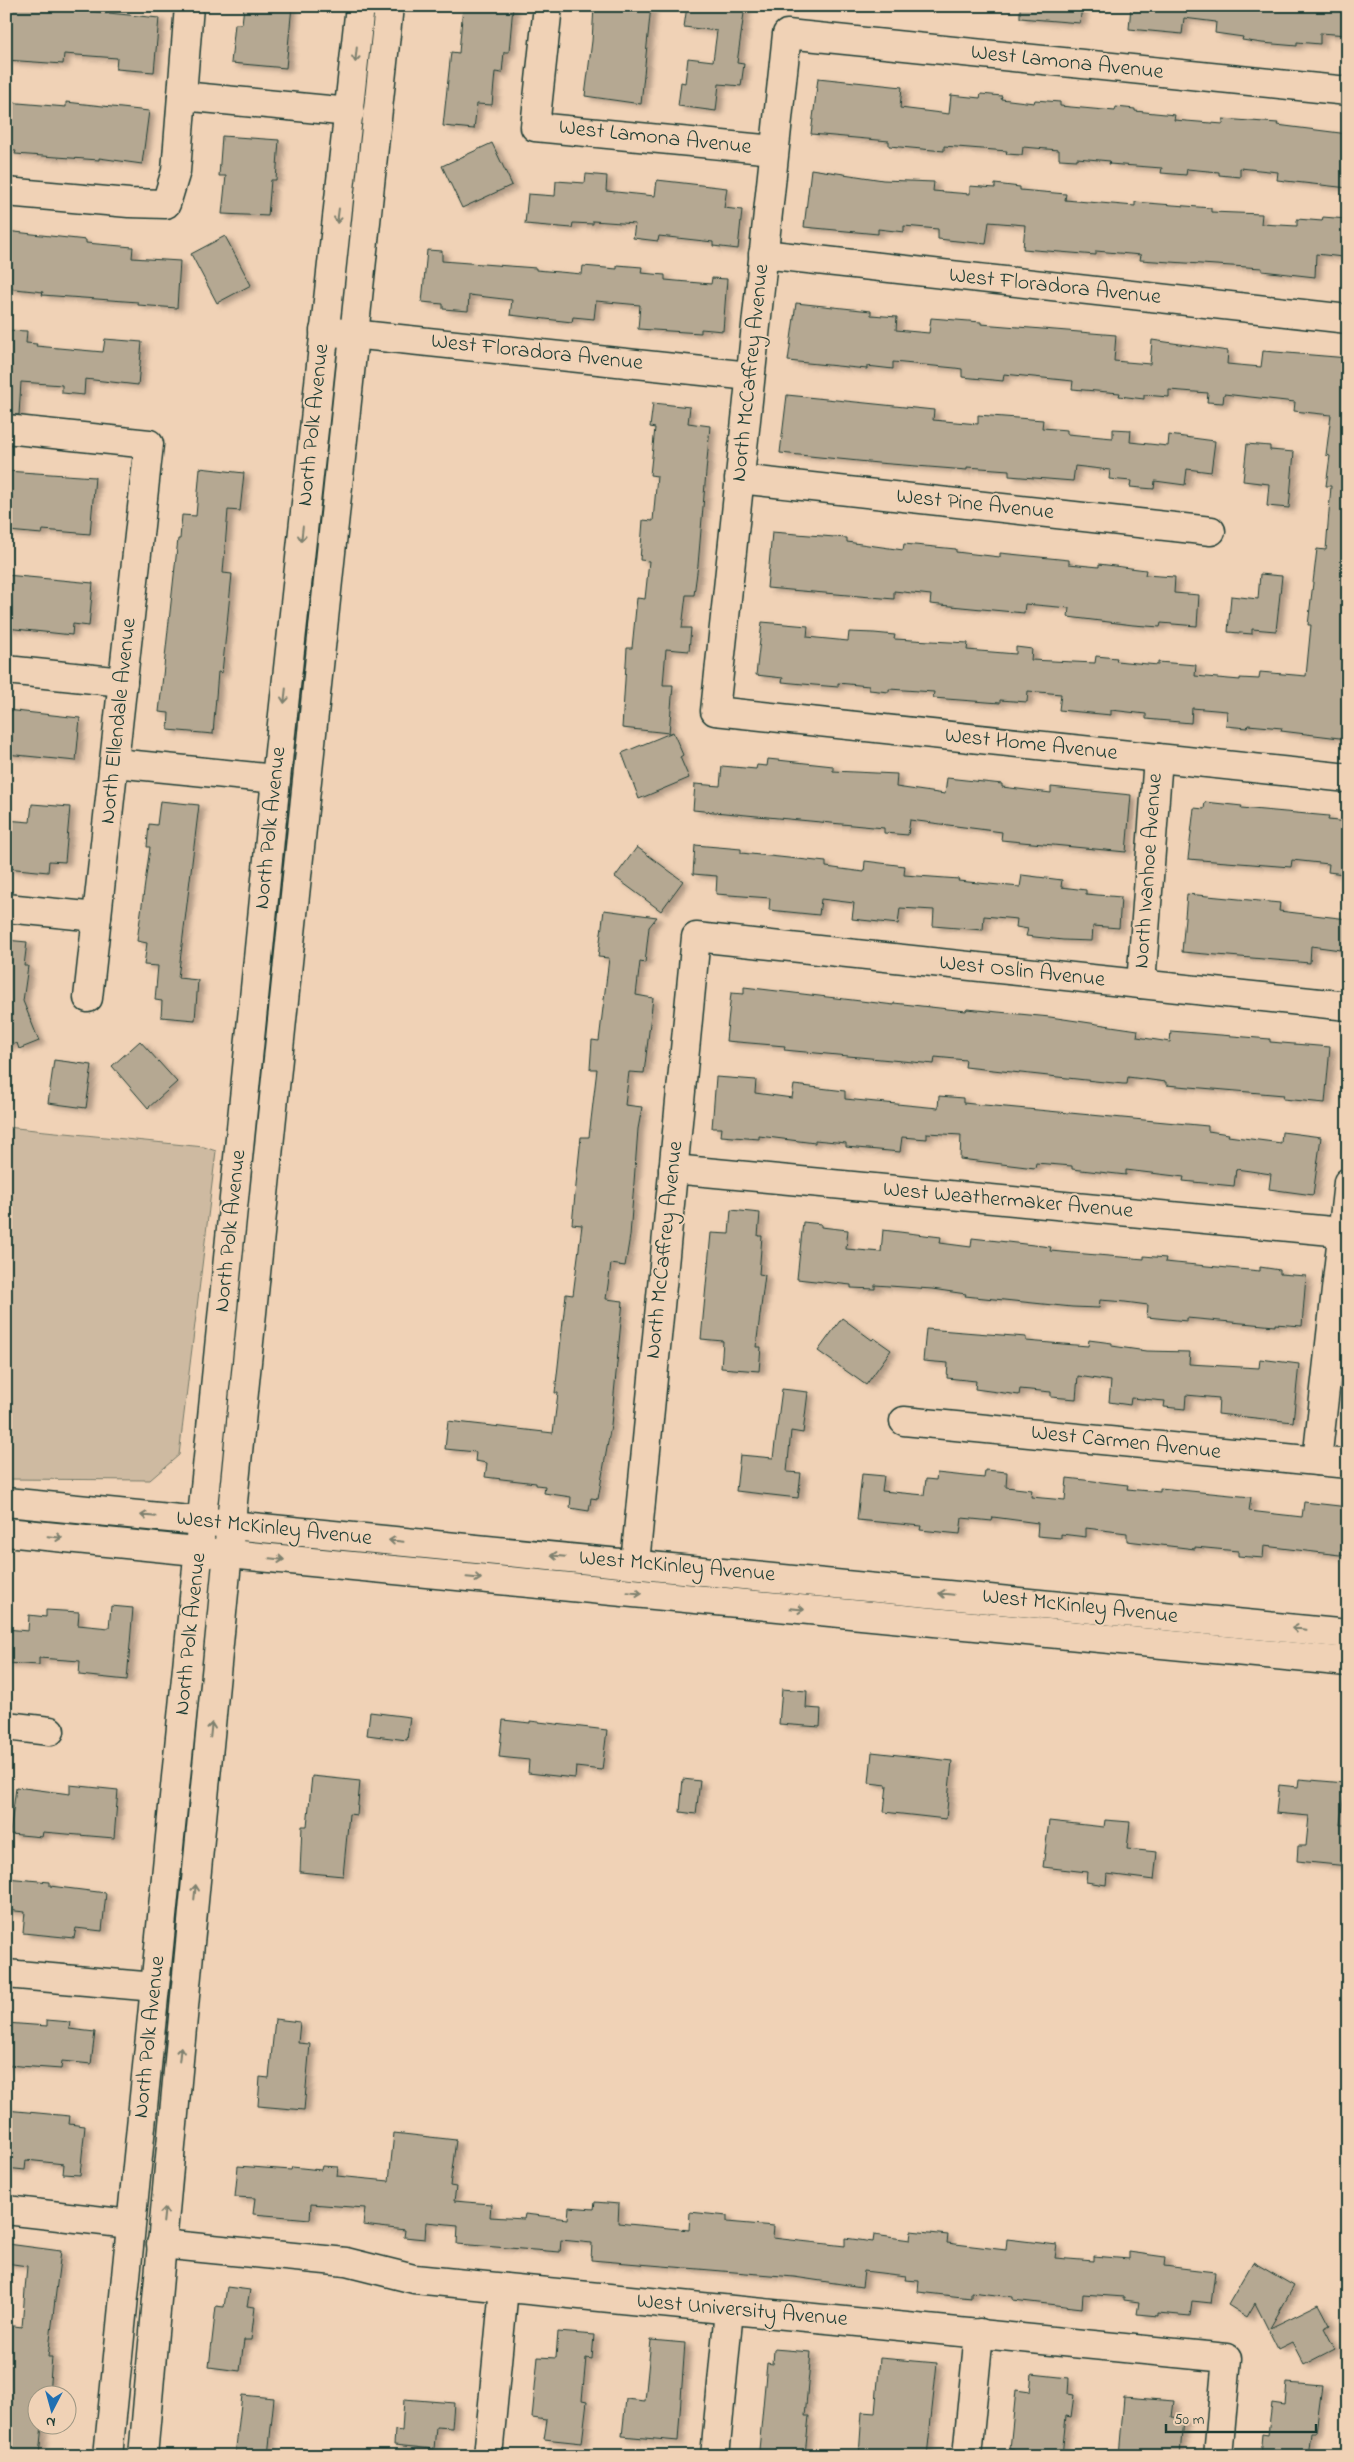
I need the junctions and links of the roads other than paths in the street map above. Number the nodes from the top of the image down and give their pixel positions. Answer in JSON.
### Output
{"nodes":[{"id":1,"x":189,"y":6,"type":"edge"},
{"id":2,"x":360,"y":6,"type":"edge"},
{"id":3,"x":389,"y":6,"type":"edge"},
{"id":4,"x":548,"y":6,"type":"edge"},
{"id":5,"x":787,"y":34,"type":"joint"},
{"id":6,"x":1348,"y":91,"type":"edge"},
{"id":7,"x":182,"y":96,"type":"junction"},
{"id":8,"x":350,"y":112,"type":"junction"},
{"id":9,"x":774,"y":150,"type":"junction"},
{"id":10,"x":6,"y":192,"type":"edge"},
{"id":11,"x":763,"y":254,"type":"junction"},
{"id":12,"x":1348,"y":319,"type":"edge"},
{"id":13,"x":324,"y":331,"type":"junction"},
{"id":14,"x":354,"y":334,"type":"junction"},
{"id":15,"x":750,"y":376,"type":"junction"},
{"id":16,"x":6,"y":429,"type":"edge"},
{"id":17,"x":739,"y":479,"type":"junction"},
{"id":18,"x":1211,"y":531,"type":"dead end"},
{"id":19,"x":6,"y":670,"type":"edge"},
{"id":20,"x":123,"y":682,"type":"junction"},
{"id":21,"x":715,"y":711,"type":"joint"},
{"id":22,"x":1158,"y":758,"type":"junction"},
{"id":23,"x":115,"y":763,"type":"junction"},
{"id":24,"x":1348,"y":778,"type":"edge"},
{"id":25,"x":276,"y":779,"type":"junction"},
{"id":26,"x":6,"y":908,"type":"edge"},
{"id":27,"x":97,"y":917,"type":"junction"},
{"id":28,"x":696,"y":938,"type":"joint"},
{"id":29,"x":288,"y":974,"type":"junction"},
{"id":30,"x":1140,"y":984,"type":"junction"},
{"id":31,"x":88,"y":998,"type":"dead end"},
{"id":32,"x":1348,"y":1006,"type":"edge"},
{"id":33,"x":673,"y":1169,"type":"junction"},
{"id":34,"x":1348,"y":1182,"type":"edge"},
{"id":35,"x":1342,"y":1232,"type":"junction"},
{"id":36,"x":904,"y":1421,"type":"dead end"},
{"id":37,"x":1317,"y":1461,"type":"junction"},
{"id":38,"x":1348,"y":1464,"type":"edge"},
{"id":39,"x":6,"y":1502,"type":"edge"},
{"id":40,"x":202,"y":1521,"type":"junction"},
{"id":41,"x":231,"y":1525,"type":"junction"},
{"id":42,"x":6,"y":1532,"type":"edge"},
{"id":43,"x":451,"y":1547,"type":"junction"},
{"id":44,"x":199,"y":1551,"type":"junction"},
{"id":45,"x":228,"y":1554,"type":"junction"},
{"id":46,"x":635,"y":1563,"type":"junction"},
{"id":47,"x":343,"y":1566,"type":"junction"},
{"id":48,"x":1348,"y":1634,"type":"edge"},
{"id":49,"x":1348,"y":1662,"type":"edge"},
{"id":50,"x":6,"y":1726,"type":"edge"},
{"id":51,"x":50,"y":1731,"type":"dead end"},
{"id":52,"x":6,"y":1974,"type":"edge"},
{"id":53,"x":155,"y":1987,"type":"junction"},
{"id":54,"x":6,"y":2210,"type":"edge"},
{"id":55,"x":130,"y":2224,"type":"junction"},
{"id":56,"x":161,"y":2244,"type":"junction"},
{"id":57,"x":504,"y":2288,"type":"junction"},
{"id":58,"x":729,"y":2310,"type":"junction"},
{"id":59,"x":979,"y":2333,"type":"junction"},
{"id":60,"x":146,"y":2412,"type":"junction"},
{"id":61,"x":108,"y":2456,"type":"edge"},
{"id":62,"x":142,"y":2456,"type":"edge"},
{"id":63,"x":488,"y":2456,"type":"edge"},
{"id":64,"x":715,"y":2456,"type":"edge"},
{"id":65,"x":967,"y":2456,"type":"edge"},
{"id":66,"x":1218,"y":2456,"type":"edge"}],
"edges":[{"from":1,"to":7,"type":"street"},
{"from":2,"to":8,"type":"street","name":"North Polk Avenue","one_way":true},
{"from":3,"to":14,"type":"street","name":"North Polk Avenue"},
{"from":4,"to":9,"type":"street","name":"West Lamona Avenue"},
{"from":5,"to":6,"type":"street","name":"West Lamona Avenue"},
{"from":5,"to":9,"type":"street","name":"North McCaffrey Avenue"},
{"from":7,"to":8,"type":"street"},
{"from":7,"to":10,"type":"street"},
{"from":8,"to":13,"type":"street","name":"North Polk Avenue","one_way":true},
{"from":9,"to":11,"type":"street","name":"North McCaffrey Avenue"},
{"from":11,"to":12,"type":"street","name":"West Floradora Avenue"},
{"from":11,"to":15,"type":"street","name":"North McCaffrey Avenue"},
{"from":13,"to":14,"type":"street","name":"West Floradora Avenue"},
{"from":13,"to":25,"type":"street","name":"North Polk Avenue","one_way":true},
{"from":14,"to":15,"type":"street","name":"West Floradora Avenue"},
{"from":14,"to":29,"type":"street","name":"North Polk Avenue"},
{"from":15,"to":17,"type":"street","name":"North McCaffrey Avenue"},
{"from":16,"to":20,"type":"street","name":"North Ellendale Avenue"},
{"from":17,"to":18,"type":"street","name":"West Pine Avenue"},
{"from":17,"to":21,"type":"street","name":"North McCaffrey Avenue"},
{"from":19,"to":20,"type":"street"},
{"from":20,"to":23,"type":"street","name":"North Ellendale Avenue"},
{"from":21,"to":22,"type":"street","name":"West Home Avenue"},
{"from":22,"to":24,"type":"street","name":"West Home Avenue"},
{"from":22,"to":30,"type":"street","name":"North Ivanhoe Avenue"},
{"from":23,"to":25,"type":"street"},
{"from":23,"to":27,"type":"street","name":"North Ellendale Avenue"},
{"from":25,"to":29,"type":"street"},
{"from":25,"to":40,"type":"street","name":"North Polk Avenue"},
{"from":26,"to":27,"type":"street"},
{"from":27,"to":31,"type":"street","name":"North Ellendale Avenue"},
{"from":28,"to":30,"type":"street","name":"West Oslin Avenue"},
{"from":28,"to":33,"type":"street","name":"North McCaffrey Avenue"},
{"from":29,"to":41,"type":"street","name":"North Polk Avenue"},
{"from":30,"to":32,"type":"street","name":"West Oslin Avenue"},
{"from":33,"to":35,"type":"street","name":"West Weathermaker Avenue"},
{"from":33,"to":46,"type":"street","name":"North McCaffrey Avenue"},
{"from":34,"to":35,"type":"street"},
{"from":35,"to":37,"type":"street"},
{"from":36,"to":37,"type":"street","name":"West Carmen Avenue"},
{"from":37,"to":38,"type":"street","name":"West Carmen Avenue"},
{"from":40,"to":39,"type":"street","name":"West McKinley Avenue","one_way":true},
{"from":40,"to":41,"type":"street","name":"West McKinley Avenue"},
{"from":40,"to":44,"type":"street","name":"North Polk Avenue"},
{"from":43,"to":41,"type":"street","name":"West McKinley Avenue","one_way":true},
{"from":41,"to":45,"type":"street","name":"North Polk Avenue"},
{"from":42,"to":44,"type":"street","name":"West McKinley Avenue","one_way":true},
{"from":46,"to":43,"type":"street","name":"West McKinley Avenue","one_way":true},
{"from":43,"to":47,"type":"street"},
{"from":44,"to":45,"type":"street","name":"West McKinley Avenue"},
{"from":44,"to":53,"type":"street","name":"North Polk Avenue"},
{"from":45,"to":47,"type":"street","name":"West McKinley Avenue","one_way":true},
{"from":56,"to":45,"type":"street","name":"North Polk Avenue","one_way":true},
{"from":48,"to":46,"type":"street","name":"West McKinley Avenue","one_way":true},
{"from":47,"to":49,"type":"street","name":"West McKinley Avenue","one_way":true},
{"from":50,"to":51,"type":"street"},
{"from":52,"to":53,"type":"street"},
{"from":53,"to":55,"type":"street","name":"North Polk Avenue"},
{"from":54,"to":55,"type":"street"},
{"from":55,"to":60,"type":"street"},
{"from":55,"to":61,"type":"street","name":"North Polk Avenue"},
{"from":56,"to":57,"type":"street","name":"West University Avenue"},
{"from":56,"to":60,"type":"street","name":"North Polk Avenue"},
{"from":57,"to":58,"type":"street","name":"West University Avenue"},
{"from":57,"to":63,"type":"street"},
{"from":58,"to":59,"type":"street","name":"West University Avenue"},
{"from":58,"to":64,"type":"street"},
{"from":59,"to":65,"type":"street"},
{"from":59,"to":66,"type":"street","name":"West University Avenue"},
{"from":60,"to":62,"type":"street","name":"North Polk Avenue"}]}
